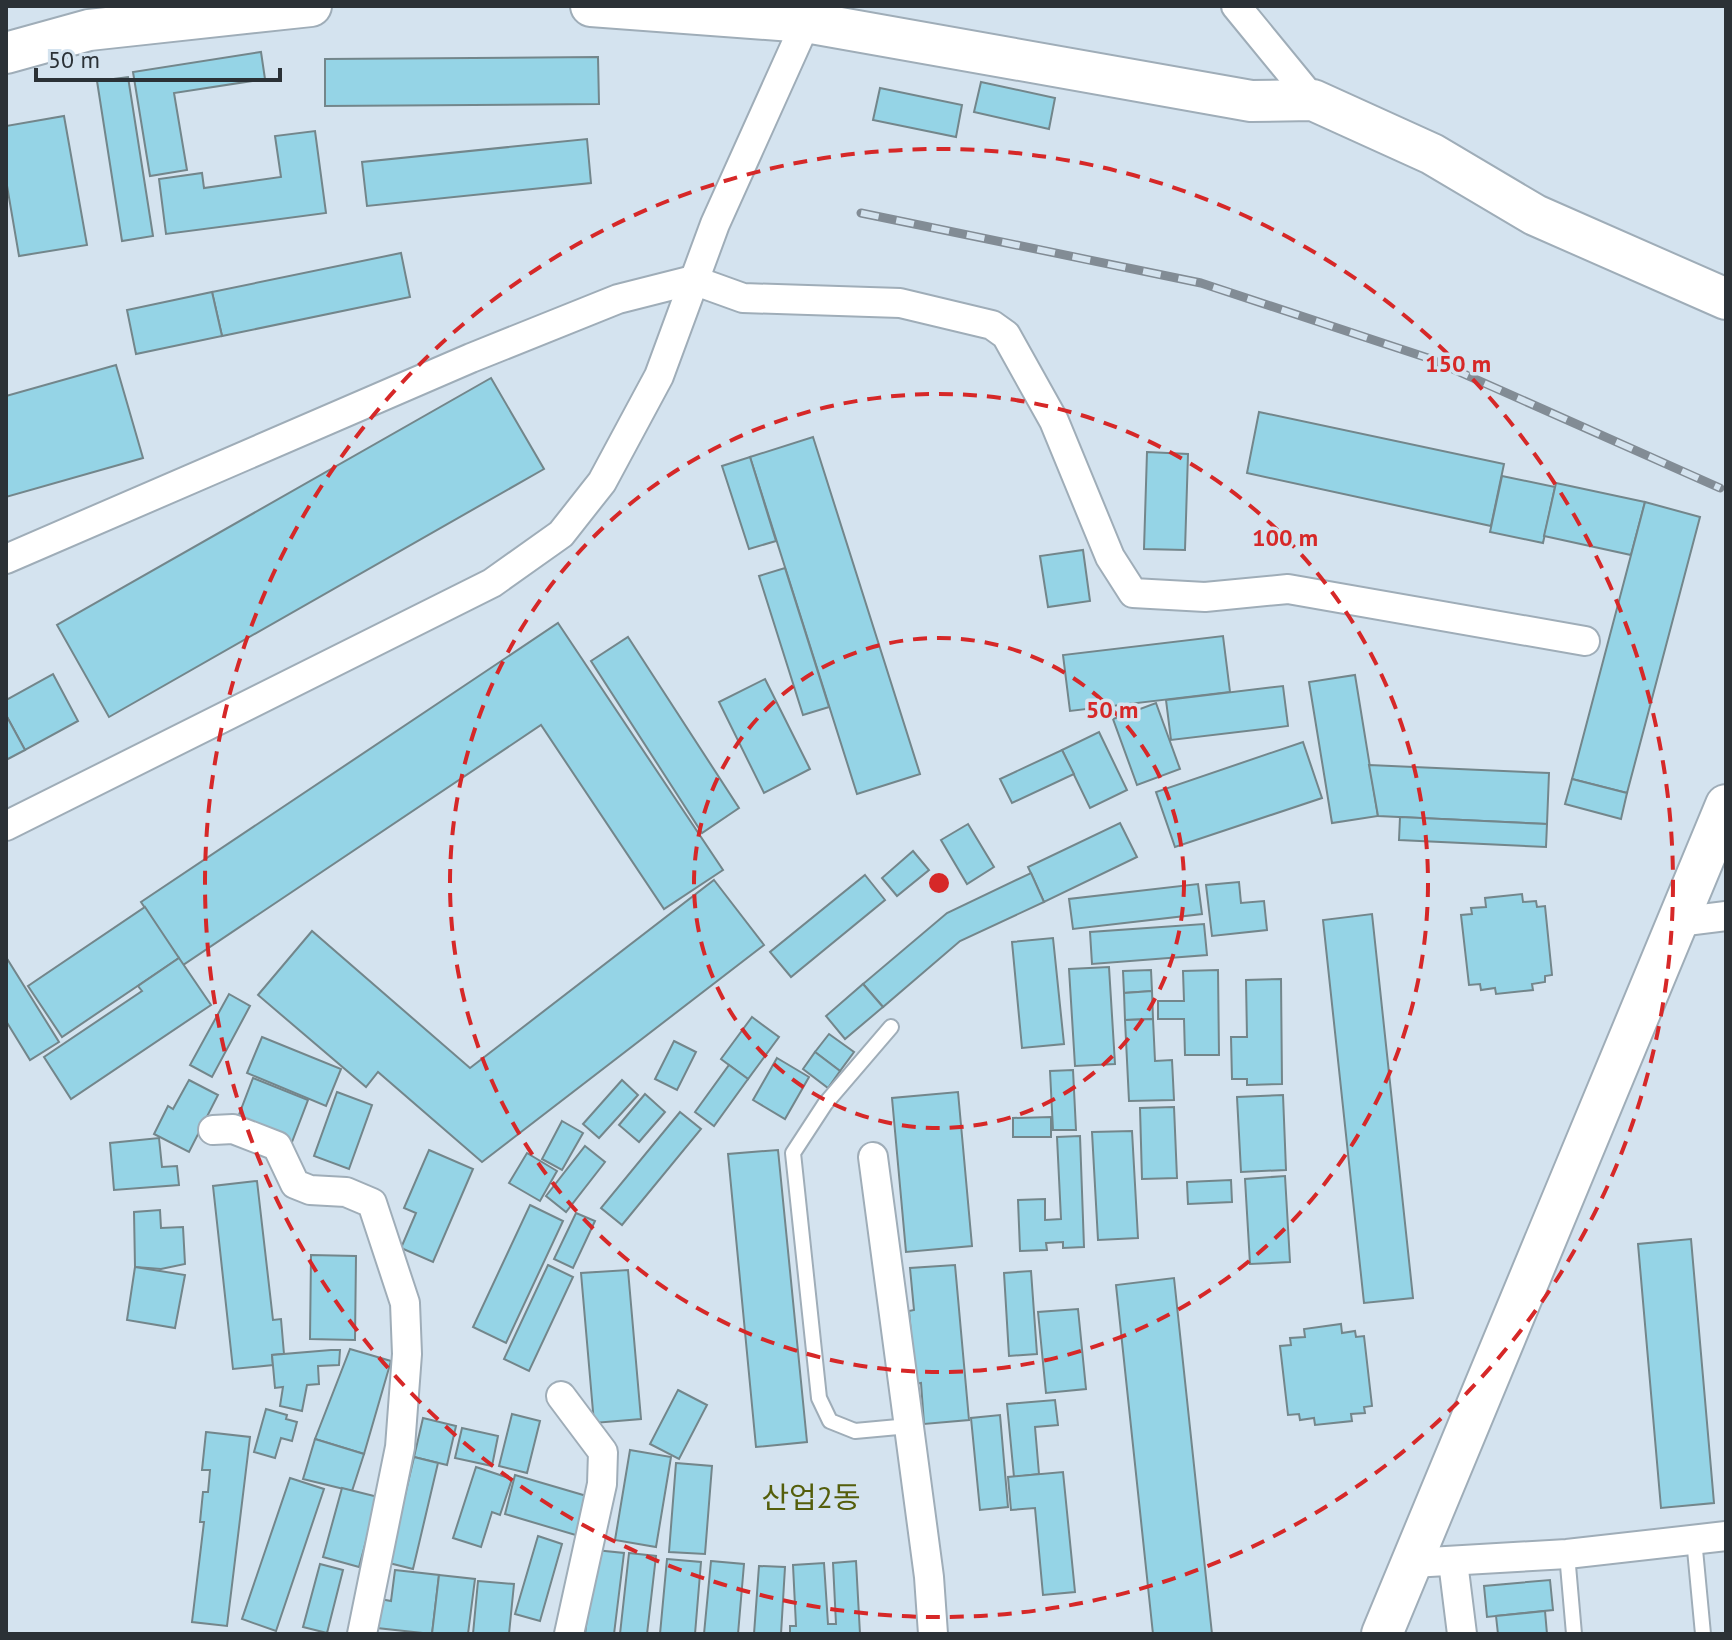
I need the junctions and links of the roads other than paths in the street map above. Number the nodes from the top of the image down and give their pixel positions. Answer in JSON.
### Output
{"nodes":[{"id":1,"x":311,"y":6,"type":"edge"},
{"id":2,"x":591,"y":6,"type":"edge"},
{"id":3,"x":1236,"y":6,"type":"edge"},
{"id":4,"x":806,"y":22,"type":"junction"},
{"id":5,"x":6,"y":53,"type":"edge"},
{"id":6,"x":1313,"y":100,"type":"junction"},
{"id":7,"x":693,"y":280,"type":"junction"},
{"id":8,"x":1726,"y":299,"type":"edge"},
{"id":9,"x":6,"y":559,"type":"edge"},
{"id":10,"x":1585,"y":641,"type":"dead end"},
{"id":11,"x":1726,"y":805,"type":"edge"},
{"id":12,"x":6,"y":826,"type":"edge"},
{"id":13,"x":1726,"y":916,"type":"edge"},
{"id":14,"x":1678,"y":922,"type":"junction"},
{"id":15,"x":891,"y":1027,"type":"dead end"},
{"id":16,"x":213,"y":1130,"type":"dead end"},
{"id":17,"x":873,"y":1157,"type":"dead end"},
{"id":18,"x":561,"y":1396,"type":"dead end"},
{"id":19,"x":909,"y":1426,"type":"junction"},
{"id":20,"x":1726,"y":1536,"type":"edge"},
{"id":21,"x":1694,"y":1539,"type":"junction"},
{"id":22,"x":1567,"y":1554,"type":"junction"},
{"id":23,"x":1453,"y":1562,"type":"junction"},
{"id":24,"x":1412,"y":1563,"type":"junction"},
{"id":25,"x":362,"y":1634,"type":"edge"},
{"id":26,"x":569,"y":1634,"type":"edge"},
{"id":27,"x":933,"y":1634,"type":"edge"},
{"id":28,"x":1382,"y":1634,"type":"edge"},
{"id":29,"x":1462,"y":1634,"type":"edge"},
{"id":30,"x":1574,"y":1634,"type":"edge"},
{"id":31,"x":1703,"y":1634,"type":"edge"}],
"edges":[{"from":1,"to":5,"type":"street"},
{"from":2,"to":4,"type":"street"},
{"from":3,"to":6,"type":"street"},
{"from":4,"to":6,"type":"street"},
{"from":4,"to":7,"type":"street"},
{"from":6,"to":8,"type":"street"},
{"from":7,"to":9,"type":"street"},
{"from":7,"to":10,"type":"street"},
{"from":7,"to":12,"type":"street"},
{"from":11,"to":14,"type":"street"},
{"from":13,"to":14,"type":"street"},
{"from":14,"to":24,"type":"street"},
{"from":15,"to":19,"type":"lane"},
{"from":16,"to":25,"type":"street"},
{"from":17,"to":19,"type":"street"},
{"from":18,"to":26,"type":"street"},
{"from":19,"to":27,"type":"street"},
{"from":20,"to":21,"type":"street"},
{"from":21,"to":22,"type":"street"},
{"from":21,"to":31,"type":"lane"},
{"from":22,"to":23,"type":"street"},
{"from":22,"to":30,"type":"lane"},
{"from":23,"to":24,"type":"street"},
{"from":23,"to":29,"type":"street"},
{"from":24,"to":28,"type":"street"}]}
